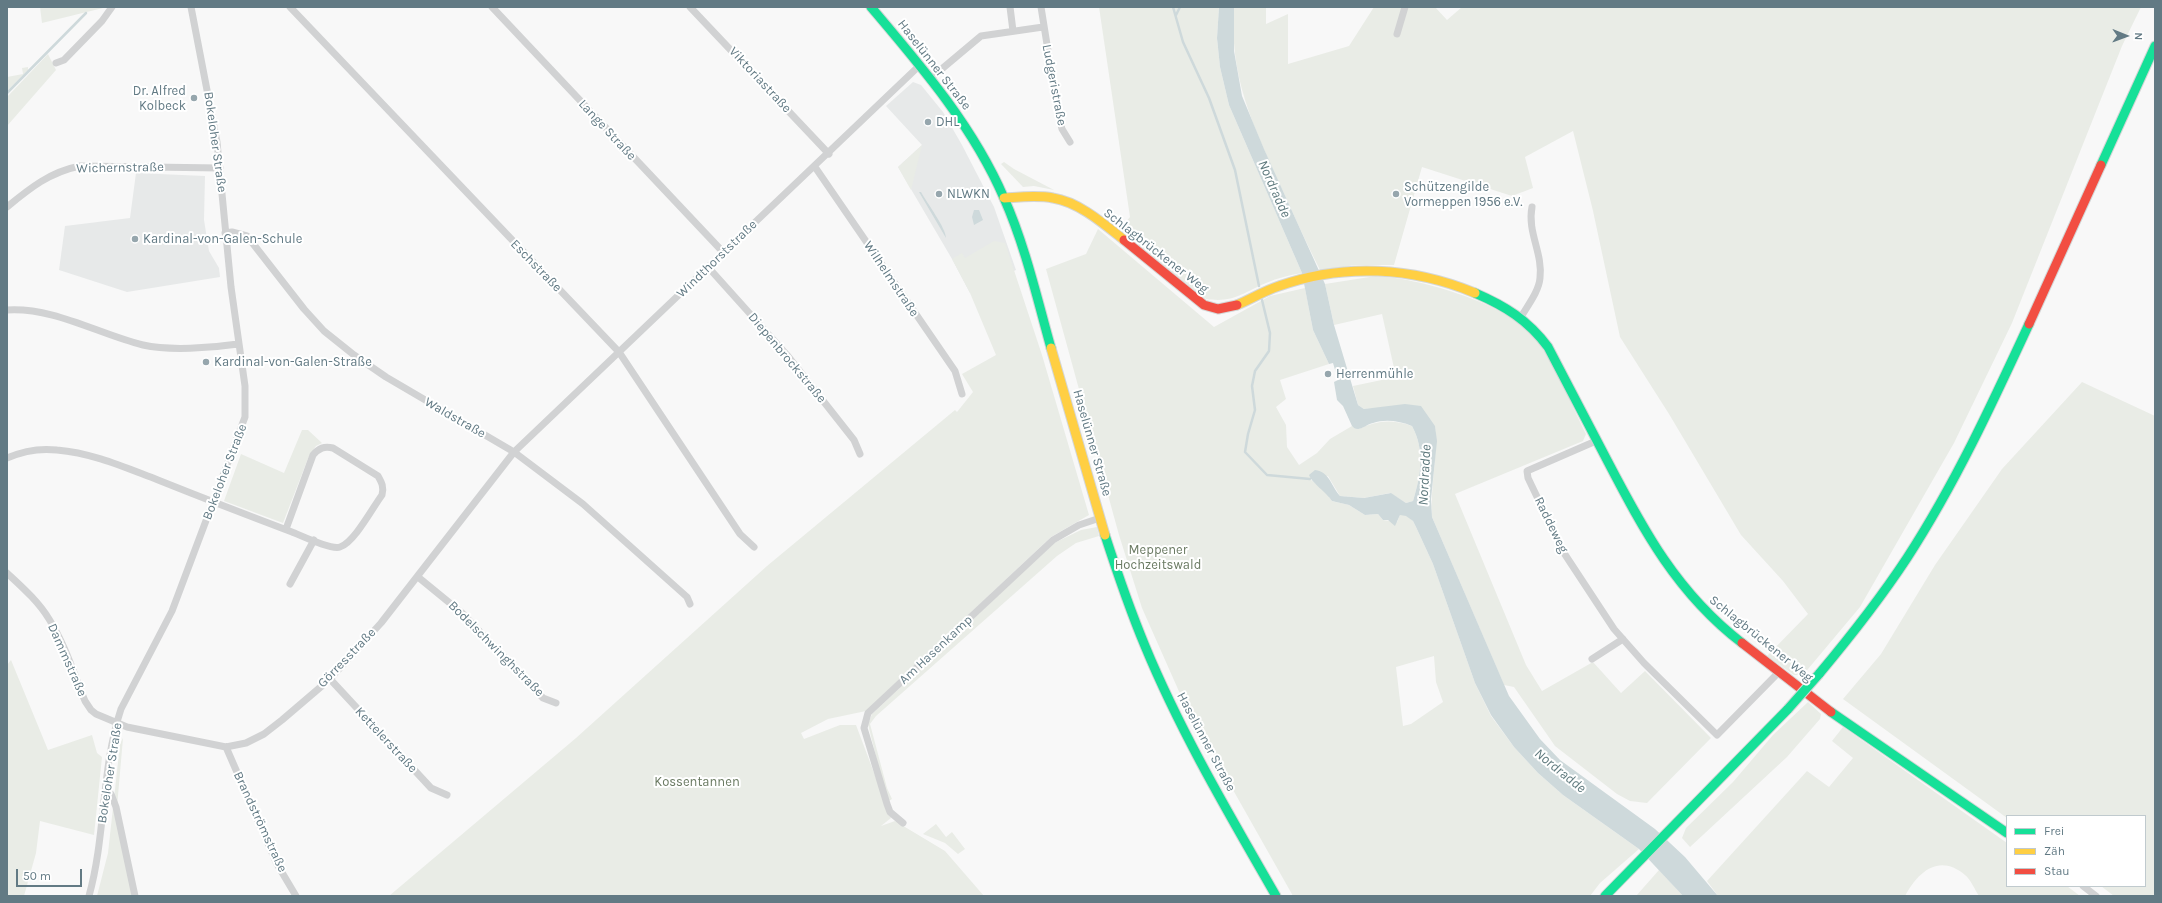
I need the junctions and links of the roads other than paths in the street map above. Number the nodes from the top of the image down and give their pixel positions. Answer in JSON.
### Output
{"nodes":[{"id":1,"x":112,"y":7,"type":"edge"},
{"id":2,"x":191,"y":7,"type":"edge"},
{"id":3,"x":290,"y":7,"type":"edge"},
{"id":4,"x":492,"y":7,"type":"edge"},
{"id":5,"x":690,"y":7,"type":"edge"},
{"id":6,"x":871,"y":7,"type":"edge"},
{"id":7,"x":1010,"y":7,"type":"edge"},
{"id":8,"x":1041,"y":7,"type":"edge"},
{"id":9,"x":1405,"y":7,"type":"edge"},
{"id":10,"x":1043,"y":27,"type":"junction"},
{"id":11,"x":1013,"y":31,"type":"junction"},
{"id":12,"x":1397,"y":34,"type":"dead end"},
{"id":13,"x":2155,"y":46,"type":"edge"},
{"id":14,"x":56,"y":63,"type":"dead end"},
{"id":15,"x":920,"y":65,"type":"junction"},
{"id":16,"x":931,"y":78,"type":"junction"},
{"id":17,"x":1070,"y":142,"type":"dead end"},
{"id":18,"x":829,"y":154,"type":"junction"},
{"id":19,"x":815,"y":166,"type":"junction"},
{"id":20,"x":220,"y":168,"type":"junction"},
{"id":21,"x":1004,"y":198,"type":"junction"},
{"id":22,"x":1532,"y":206,"type":"dead end"},
{"id":23,"x":7,"y":207,"type":"edge"},
{"id":24,"x":226,"y":233,"type":"junction"},
{"id":25,"x":723,"y":252,"type":"junction"},
{"id":26,"x":708,"y":267,"type":"junction"},
{"id":27,"x":7,"y":310,"type":"edge"},
{"id":28,"x":1521,"y":317,"type":"junction"},
{"id":29,"x":238,"y":344,"type":"junction"},
{"id":30,"x":619,"y":352,"type":"junction"},
{"id":31,"x":962,"y":394,"type":"dead end"},
{"id":32,"x":1596,"y":441,"type":"junction"},
{"id":33,"x":514,"y":452,"type":"junction"},
{"id":34,"x":860,"y":454,"type":"dead end"},
{"id":35,"x":7,"y":458,"type":"edge"},
{"id":36,"x":214,"y":502,"type":"junction"},
{"id":37,"x":1100,"y":518,"type":"junction"},
{"id":38,"x":286,"y":530,"type":"junction"},
{"id":39,"x":314,"y":540,"type":"junction"},
{"id":40,"x":754,"y":547,"type":"dead end"},
{"id":41,"x":7,"y":572,"type":"edge"},
{"id":42,"x":418,"y":577,"type":"junction"},
{"id":43,"x":290,"y":584,"type":"dead end"},
{"id":44,"x":690,"y":604,"type":"dead end"},
{"id":45,"x":1623,"y":639,"type":"junction"},
{"id":46,"x":1592,"y":659,"type":"dead end"},
{"id":47,"x":1780,"y":672,"type":"junction"},
{"id":48,"x":330,"y":679,"type":"junction"},
{"id":49,"x":556,"y":703,"type":"dead end"},
{"id":50,"x":117,"y":722,"type":"junction"},
{"id":51,"x":226,"y":747,"type":"junction"},
{"id":52,"x":106,"y":792,"type":"junction"},
{"id":53,"x":447,"y":795,"type":"dead end"},
{"id":54,"x":902,"y":823,"type":"dead end"},
{"id":55,"x":2006,"y":832,"type":"edge"},
{"id":56,"x":2084,"y":887,"type":"edge"},
{"id":57,"x":89,"y":896,"type":"edge"},
{"id":58,"x":134,"y":896,"type":"edge"},
{"id":59,"x":296,"y":896,"type":"edge"},
{"id":60,"x":1276,"y":896,"type":"edge"},
{"id":61,"x":1605,"y":896,"type":"edge"},
{"id":62,"x":2096,"y":896,"type":"edge"}],
"edges":[{"from":1,"to":14,"type":"street"},
{"from":2,"to":20,"type":"street","name":"Bokeloher Straße"},
{"from":3,"to":30,"type":"street","name":"Eschstraße"},
{"from":4,"to":25,"type":"street","name":"Lange Straße"},
{"from":5,"to":18,"type":"street","name":"Viktoriastraße"},
{"from":6,"to":15,"type":"street","name":"Haselünner Straße"},
{"from":7,"to":11,"type":"street"},
{"from":8,"to":10,"type":"street","name":"Ludgeristraße"},
{"from":9,"to":12,"type":"street"},
{"from":10,"to":11,"type":"street","name":"Ludgeristraße"},
{"from":10,"to":17,"type":"street","name":"Ludgeristraße"},
{"from":11,"to":16,"type":"street","name":"Ludgeristraße"},
{"from":13,"to":61,"type":"street","bridge":true},
{"from":15,"to":16,"type":"street","name":"Haselünner Straße"},
{"from":15,"to":18,"type":"street","name":"Windthorststraße"},
{"from":16,"to":21,"type":"street","name":"Haselünner Straße"},
{"from":18,"to":19,"type":"street","name":"Windthorststraße"},
{"from":19,"to":25,"type":"street","name":"Windthorststraße"},
{"from":19,"to":31,"type":"street","name":"Wilhelmstraße"},
{"from":20,"to":23,"type":"street","name":"Wichernstraße"},
{"from":20,"to":24,"type":"street","name":"Bokeloher Straße"},
{"from":21,"to":28,"type":"street","name":"Schlagbrückener Weg"},
{"from":21,"to":37,"type":"street","name":"Haselünner Straße"},
{"from":22,"to":28,"type":"street"},
{"from":24,"to":29,"type":"street","name":"Bokeloher Straße"},
{"from":24,"to":33,"type":"street","name":"Waldstraße"},
{"from":25,"to":26,"type":"street","name":"Windthorststraße"},
{"from":26,"to":30,"type":"street","name":"Windthorststraße"},
{"from":26,"to":34,"type":"street","name":"Diepenbrockstraße"},
{"from":27,"to":29,"type":"street"},
{"from":28,"to":32,"type":"street","name":"Schlagbrückener Weg"},
{"from":29,"to":36,"type":"street","name":"Bokeloher Straße"},
{"from":30,"to":33,"type":"street","name":"Windthorststraße"},
{"from":30,"to":40,"type":"street","name":"Eschstraße"},
{"from":32,"to":45,"type":"street","name":"Raddeweg"},
{"from":32,"to":47,"type":"street","name":"Schlagbrückener Weg"},
{"from":33,"to":42,"type":"street","name":"Görresstraße"},
{"from":33,"to":44,"type":"street","name":"Waldstraße"},
{"from":35,"to":36,"type":"street"},
{"from":36,"to":38,"type":"street"},
{"from":36,"to":50,"type":"street","name":"Bokeloher Straße"},
{"from":37,"to":54,"type":"street","name":"Am Hasenkamp"},
{"from":37,"to":60,"type":"street","name":"Haselünner Straße"},
{"from":38,"to":39,"type":"street"},
{"from":38,"to":39,"type":"street"},
{"from":39,"to":43,"type":"street"},
{"from":41,"to":50,"type":"street","name":"Dammstraße"},
{"from":42,"to":48,"type":"street","name":"Görresstraße"},
{"from":42,"to":49,"type":"street","name":"Bodelschwinghstraße"},
{"from":45,"to":46,"type":"street"},
{"from":45,"to":47,"type":"street","name":"Raddeweg"},
{"from":47,"to":55,"type":"street","name":"Schlagbrückener Weg"},
{"from":48,"to":51,"type":"street","name":"Görresstraße"},
{"from":48,"to":53,"type":"street","name":"Kettelerstraße"},
{"from":50,"to":51,"type":"street","name":"Görresstraße"},
{"from":50,"to":52,"type":"street","name":"Bokeloher Straße"},
{"from":51,"to":59,"type":"street","name":"Brandströmstraße"},
{"from":52,"to":57,"type":"street","name":"Bokeloher Straße"},
{"from":52,"to":58,"type":"street"},
{"from":56,"to":62,"type":"street"}]}
